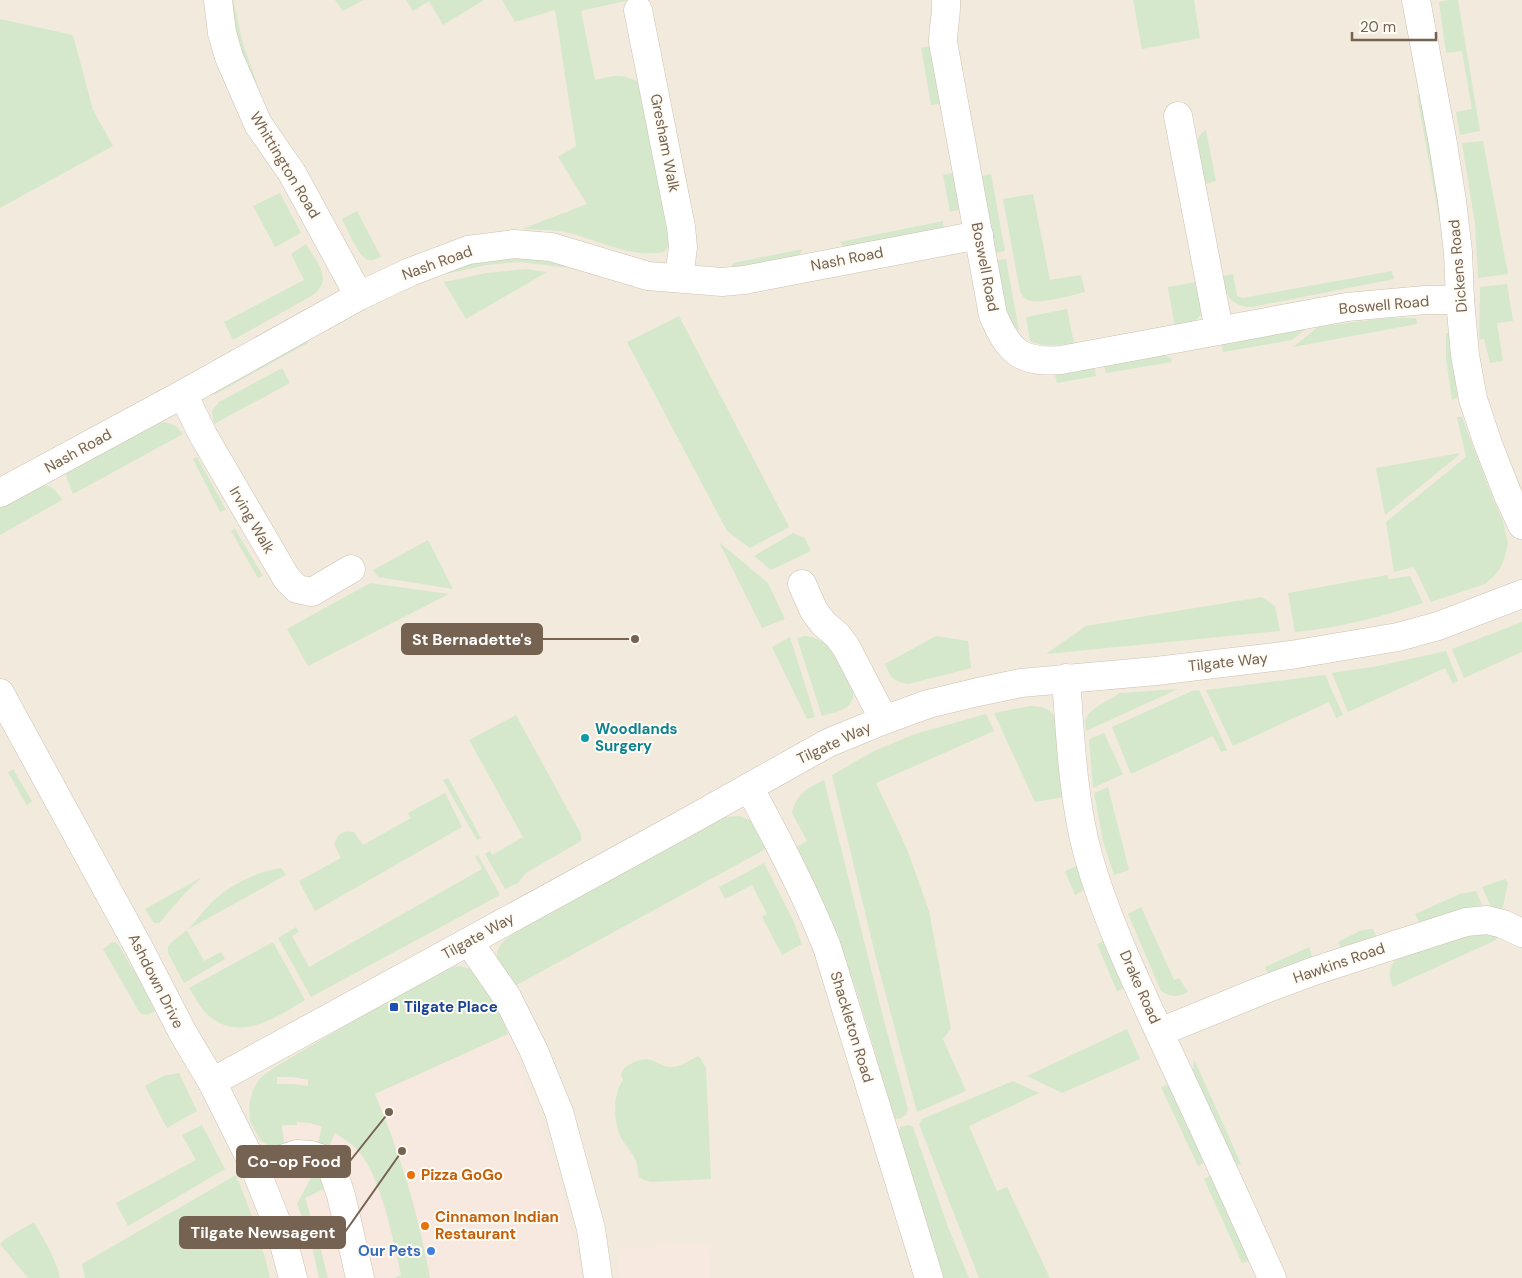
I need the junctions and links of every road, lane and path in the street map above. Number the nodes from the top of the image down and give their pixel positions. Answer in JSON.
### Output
{"nodes":[{"id":1,"x":218,"y":0,"type":"edge"},
{"id":2,"x":946,"y":0,"type":"edge"},
{"id":3,"x":1416,"y":0,"type":"edge"},
{"id":4,"x":638,"y":10,"type":"dead end"},
{"id":5,"x":1178,"y":116,"type":"dead end"},
{"id":6,"x":979,"y":235,"type":"junction"},
{"id":7,"x":679,"y":278,"type":"junction"},
{"id":8,"x":359,"y":296,"type":"junction"},
{"id":9,"x":1460,"y":300,"type":"junction"},
{"id":10,"x":1219,"y":330,"type":"junction"},
{"id":11,"x":183,"y":394,"type":"junction"},
{"id":12,"x":0,"y":493,"type":"edge"},
{"id":13,"x":1522,"y":524,"type":"edge"},
{"id":14,"x":351,"y":568,"type":"dead end"},
{"id":15,"x":802,"y":584,"type":"dead end"},
{"id":16,"x":1522,"y":594,"type":"edge"},
{"id":17,"x":1066,"y":678,"type":"junction"},
{"id":18,"x":0,"y":693,"type":"edge"},
{"id":19,"x":884,"y":720,"type":"junction"},
{"id":20,"x":749,"y":787,"type":"junction"},
{"id":21,"x":1522,"y":933,"type":"edge"},
{"id":22,"x":469,"y":942,"type":"junction"},
{"id":23,"x":1160,"y":1032,"type":"junction"},
{"id":24,"x":212,"y":1082,"type":"junction"},
{"id":25,"x":255,"y":1168,"type":"junction"},
{"id":26,"x":293,"y":1278,"type":"edge"},
{"id":27,"x":360,"y":1278,"type":"edge"},
{"id":28,"x":598,"y":1278,"type":"edge"},
{"id":29,"x":929,"y":1278,"type":"edge"},
{"id":30,"x":1272,"y":1278,"type":"edge"}],
"edges":[{"from":1,"to":8,"type":"street","name":"Whittington Road"},
{"from":2,"to":6,"type":"street","name":"Boswell Road"},
{"from":3,"to":9,"type":"street","name":"Dickens Road"},
{"from":4,"to":7,"type":"street","name":"Gresham Walk"},
{"from":5,"to":10,"type":"street"},
{"from":6,"to":7,"type":"street","name":"Nash Road"},
{"from":6,"to":10,"type":"street","name":"Boswell Road"},
{"from":7,"to":8,"type":"street","name":"Nash Road"},
{"from":8,"to":11,"type":"street","name":"Nash Road"},
{"from":9,"to":10,"type":"street","name":"Boswell Road"},
{"from":9,"to":13,"type":"street","name":"Dickens Road"},
{"from":11,"to":12,"type":"street","name":"Nash Road"},
{"from":11,"to":14,"type":"street","name":"Irving Walk"},
{"from":15,"to":19,"type":"street"},
{"from":16,"to":17,"type":"street","name":"Tilgate Way"},
{"from":17,"to":19,"type":"street","name":"Tilgate Way"},
{"from":17,"to":23,"type":"street","name":"Drake Road"},
{"from":18,"to":24,"type":"street","name":"Ashdown Drive"},
{"from":19,"to":20,"type":"street","name":"Tilgate Way"},
{"from":20,"to":22,"type":"street","name":"Tilgate Way"},
{"from":20,"to":29,"type":"street","name":"Shackleton Road"},
{"from":21,"to":23,"type":"street","name":"Hawkins Road"},
{"from":22,"to":24,"type":"street","name":"Tilgate Way"},
{"from":22,"to":28,"type":"street"},
{"from":23,"to":30,"type":"street","name":"Drake Road"},
{"from":24,"to":25,"type":"street","name":"Ashdown Drive"},
{"from":25,"to":26,"type":"street","name":"Ashdown Drive"},
{"from":25,"to":27,"type":"street"}]}
